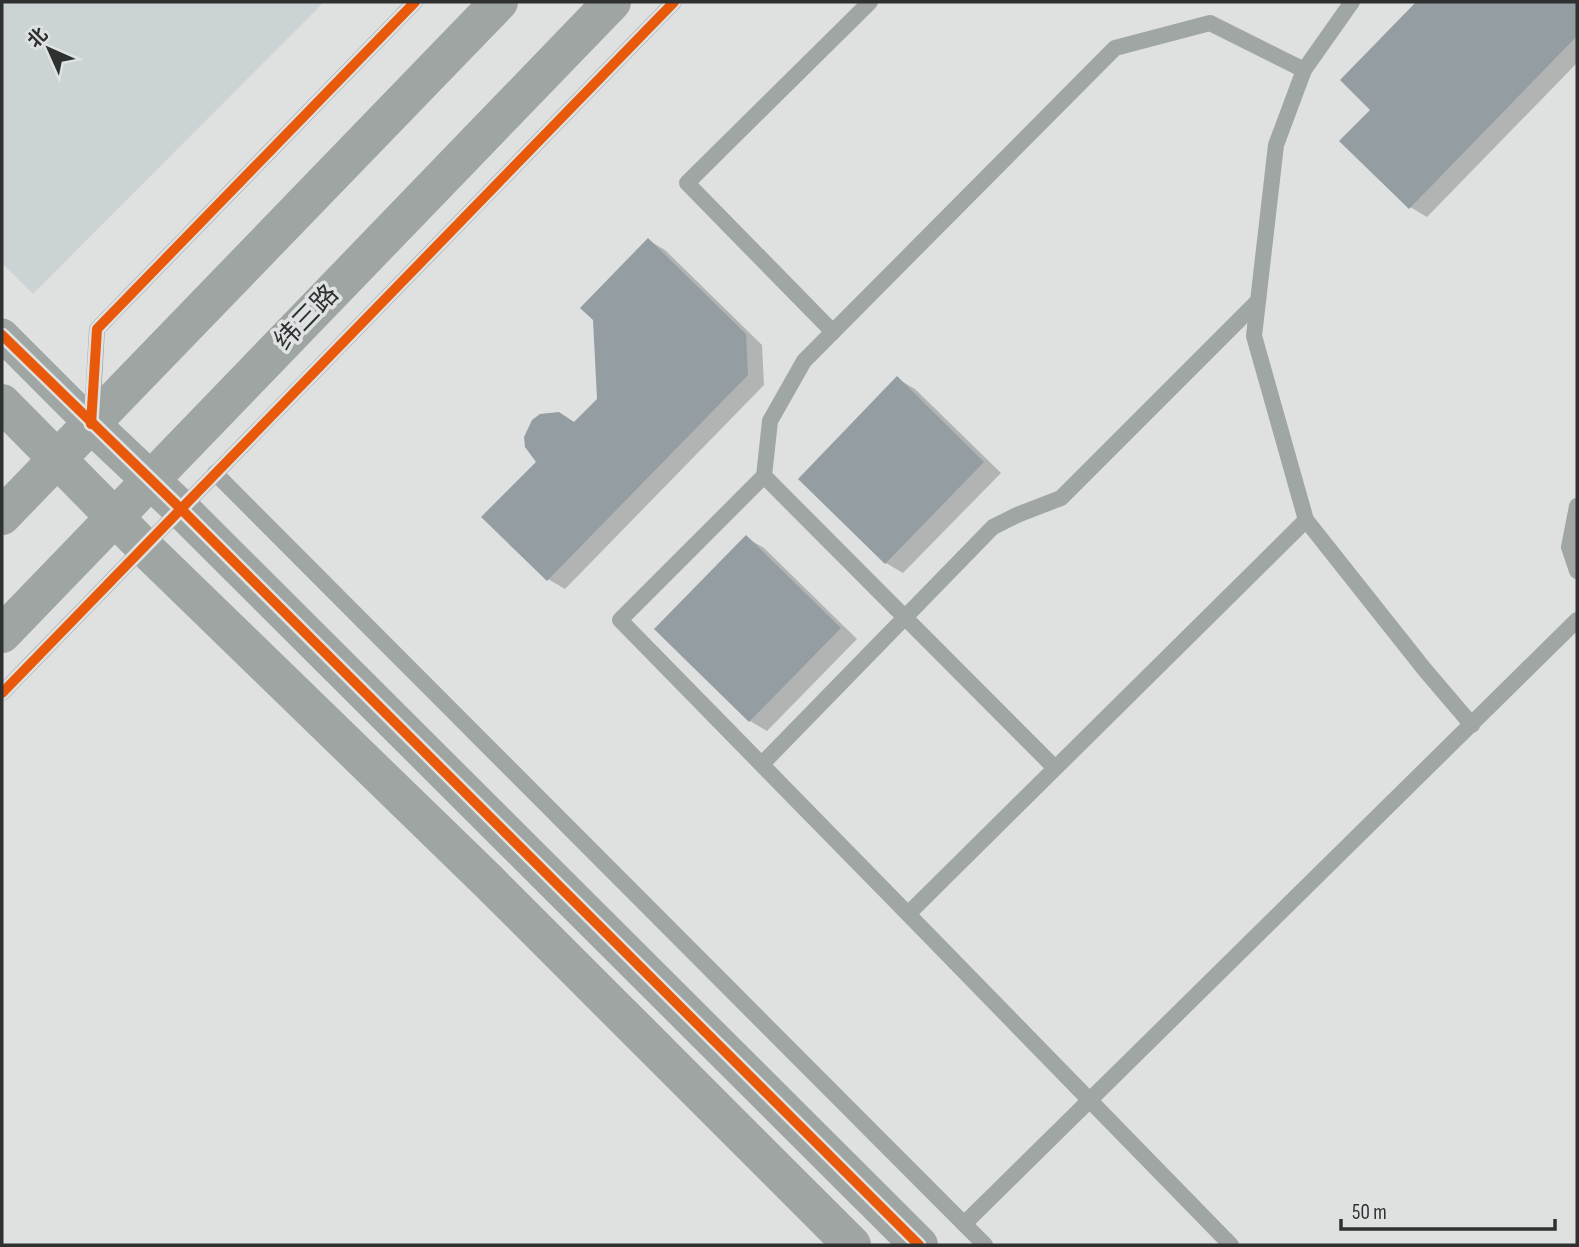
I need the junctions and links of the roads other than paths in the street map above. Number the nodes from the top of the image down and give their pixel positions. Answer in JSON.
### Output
{"nodes":[{"id":1,"x":415,"y":2,"type":"edge"},
{"id":2,"x":499,"y":2,"type":"edge"},
{"id":3,"x":612,"y":2,"type":"edge"},
{"id":4,"x":674,"y":2,"type":"edge"},
{"id":5,"x":870,"y":2,"type":"edge"},
{"id":6,"x":1352,"y":2,"type":"edge"},
{"id":7,"x":1304,"y":70,"type":"junction"},
{"id":8,"x":1258,"y":301,"type":"junction"},
{"id":9,"x":833,"y":332,"type":"junction"},
{"id":10,"x":2,"y":335,"type":"edge"},
{"id":11,"x":2,"y":402,"type":"edge"},
{"id":12,"x":91,"y":424,"type":"junction"},
{"id":13,"x":58,"y":459,"type":"junction"},
{"id":14,"x":215,"y":473,"type":"junction"},
{"id":15,"x":764,"y":476,"type":"junction"},
{"id":16,"x":151,"y":480,"type":"junction"},
{"id":17,"x":1577,"y":506,"type":"edge"},
{"id":18,"x":181,"y":509,"type":"junction"},
{"id":19,"x":2,"y":516,"type":"edge"},
{"id":20,"x":116,"y":516,"type":"junction"},
{"id":21,"x":1306,"y":520,"type":"junction"},
{"id":22,"x":144,"y":547,"type":"junction"},
{"id":23,"x":1577,"y":571,"type":"edge"},
{"id":24,"x":905,"y":617,"type":"junction"},
{"id":25,"x":1577,"y":620,"type":"edge"},
{"id":26,"x":2,"y":634,"type":"edge"},
{"id":27,"x":2,"y":693,"type":"edge"},
{"id":28,"x":1472,"y":725,"type":"junction"},
{"id":29,"x":763,"y":763,"type":"junction"},
{"id":30,"x":1055,"y":768,"type":"junction"},
{"id":31,"x":908,"y":914,"type":"junction"},
{"id":32,"x":1090,"y":1100,"type":"junction"},
{"id":33,"x":964,"y":1224,"type":"junction"},
{"id":34,"x":852,"y":1245,"type":"edge"},
{"id":35,"x":919,"y":1245,"type":"edge"},
{"id":36,"x":985,"y":1245,"type":"edge"},
{"id":37,"x":1231,"y":1245,"type":"edge"}],
"edges":[{"from":1,"to":12,"type":"lane"},
{"from":2,"to":12,"type":"street"},
{"from":3,"to":16,"type":"street","name":"纬三路"},
{"from":4,"to":14,"type":"lane"},
{"from":5,"to":9,"type":"lane"},
{"from":6,"to":7,"type":"lane"},
{"from":7,"to":8,"type":"lane"},
{"from":7,"to":9,"type":"lane"},
{"from":8,"to":21,"type":"lane"},
{"from":8,"to":24,"type":"lane"},
{"from":9,"to":15,"type":"lane"},
{"from":10,"to":12,"type":"street"},
{"from":11,"to":13,"type":"street"},
{"from":12,"to":13,"type":"street"},
{"from":12,"to":16,"type":"street"},
{"from":13,"to":19,"type":"street"},
{"from":13,"to":20,"type":"street"},
{"from":14,"to":18,"type":"lane"},
{"from":14,"to":33,"type":"lane"},
{"from":15,"to":24,"type":"lane"},
{"from":15,"to":29,"type":"lane"},
{"from":16,"to":18,"type":"street"},
{"from":16,"to":20,"type":"street","name":"纬三路"},
{"from":17,"to":23,"type":"lane"},
{"from":18,"to":22,"type":"lane"},
{"from":18,"to":35,"type":"street"},
{"from":20,"to":22,"type":"street"},
{"from":20,"to":26,"type":"street","name":"纬三路"},
{"from":21,"to":28,"type":"lane"},
{"from":21,"to":30,"type":"lane"},
{"from":22,"to":27,"type":"lane"},
{"from":22,"to":34,"type":"street"},
{"from":24,"to":29,"type":"lane"},
{"from":24,"to":30,"type":"lane"},
{"from":25,"to":28,"type":"lane"},
{"from":28,"to":32,"type":"lane"},
{"from":29,"to":31,"type":"lane"},
{"from":30,"to":31,"type":"lane"},
{"from":31,"to":32,"type":"lane"},
{"from":32,"to":33,"type":"lane"},
{"from":32,"to":37,"type":"lane"},
{"from":33,"to":36,"type":"lane"}]}
